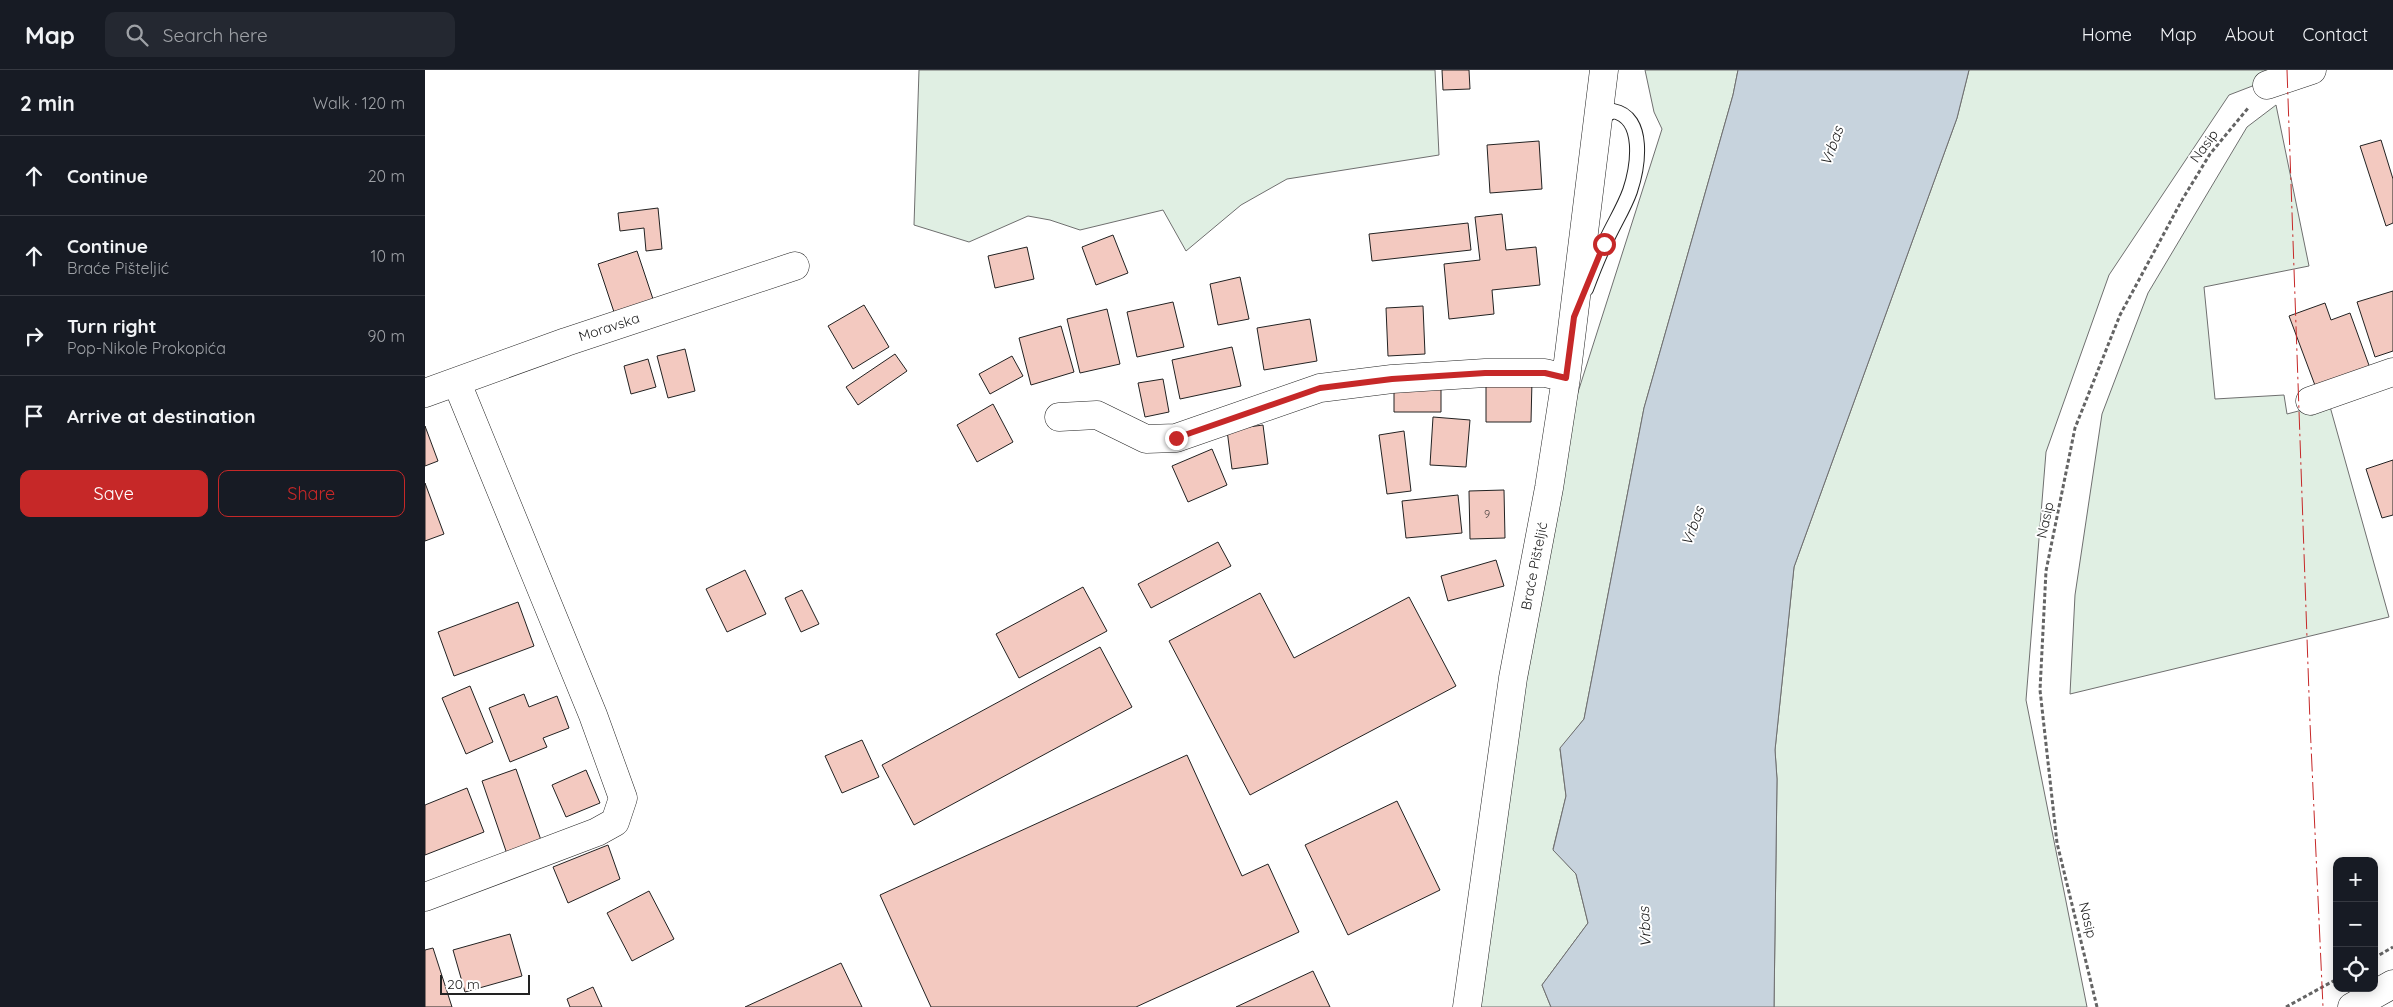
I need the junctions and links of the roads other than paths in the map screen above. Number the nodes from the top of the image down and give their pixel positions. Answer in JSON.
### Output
{"nodes":[{"id":1,"x":1604,"y":70,"type":"edge"},
{"id":2,"x":2312,"y":70,"type":"edge"},
{"id":3,"x":2267,"y":86,"type":"road end"},
{"id":4,"x":1598,"y":126,"type":"junction"},
{"id":5,"x":795,"y":266,"type":"dead end"},
{"id":6,"x":1574,"y":317,"type":"junction"},
{"id":7,"x":2393,"y":372,"type":"edge"},
{"id":8,"x":1566,"y":378,"type":"junction"},
{"id":9,"x":457,"y":383,"type":"junction"},
{"id":10,"x":425,"y":393,"type":"edge"},
{"id":11,"x":2309,"y":401,"type":"dead end"},
{"id":12,"x":1059,"y":417,"type":"dead end"},
{"id":13,"x":425,"y":897,"type":"edge"},
{"id":14,"x":2393,"y":984,"type":"edge"},
{"id":15,"x":1467,"y":1007,"type":"edge"},
{"id":16,"x":2352,"y":1007,"type":"edge"}],
"edges":[{"from":1,"to":4,"type":"street","name":"Braće Pišteljić"},
{"from":2,"to":3,"type":"street"},
{"from":4,"to":6,"type":"street","name":"Braće Pišteljić"},
{"from":4,"to":6,"type":"lane"},
{"from":5,"to":9,"type":"street","name":"Moravska"},
{"from":6,"to":8,"type":"street","name":"Braće Pišteljić"},
{"from":7,"to":11,"type":"street"},
{"from":8,"to":12,"type":"street"},
{"from":8,"to":15,"type":"street","name":"Braće Pišteljić"},
{"from":9,"to":10,"type":"street","name":"Moravska"},
{"from":9,"to":13,"type":"street"},
{"from":14,"to":16,"type":"street"}]}
